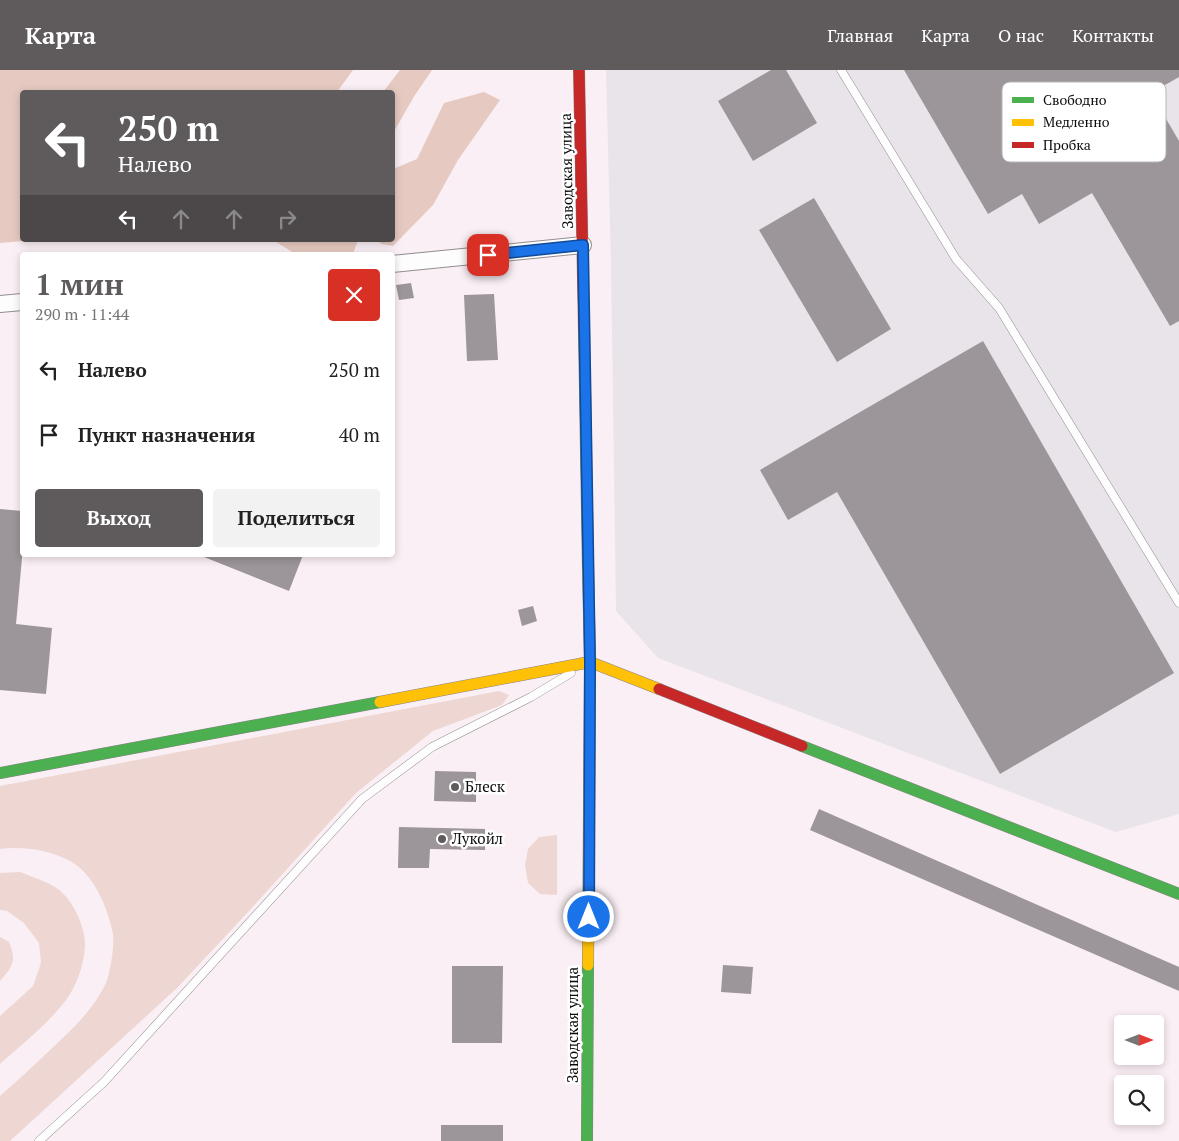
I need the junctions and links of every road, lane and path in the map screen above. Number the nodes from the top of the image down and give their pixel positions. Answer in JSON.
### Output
{"nodes":[{"id":1,"x":579,"y":70,"type":"edge"},
{"id":2,"x":841,"y":70,"type":"edge"},
{"id":3,"x":583,"y":245,"type":"junction"},
{"id":4,"x":395,"y":264,"type":"edge"},
{"id":5,"x":20,"y":302,"type":"edge"},
{"id":6,"x":0,"y":304,"type":"edge"},
{"id":7,"x":1179,"y":603,"type":"edge"},
{"id":8,"x":590,"y":662,"type":"junction"},
{"id":9,"x":0,"y":773,"type":"edge"},
{"id":10,"x":1179,"y":894,"type":"edge"},
{"id":11,"x":39,"y":1141,"type":"edge"},
{"id":12,"x":587,"y":1141,"type":"edge"}],
"edges":[{"from":1,"to":3,"type":"street","name":"Заводская улица"},
{"from":2,"to":7,"type":"lane"},
{"from":3,"to":4,"type":"street"},
{"from":3,"to":8,"type":"street","name":"Заводская улица"},
{"from":5,"to":6,"type":"street"},
{"from":8,"to":9,"type":"street"},
{"from":8,"to":10,"type":"street"},
{"from":8,"to":11,"type":"lane"},
{"from":8,"to":12,"type":"street","name":"Заводская улица"}]}
